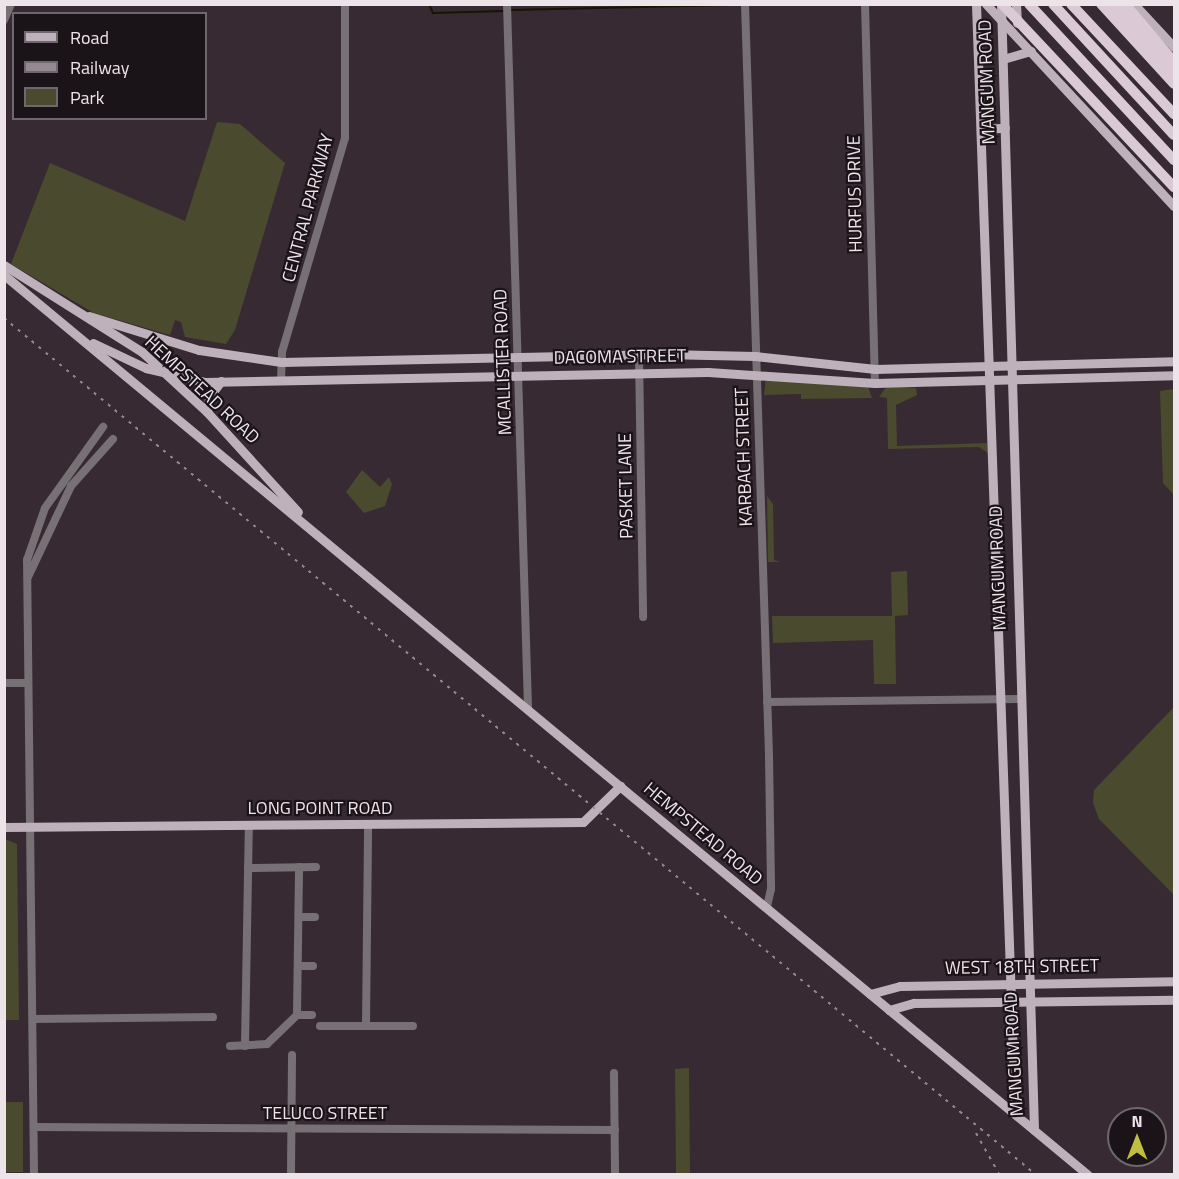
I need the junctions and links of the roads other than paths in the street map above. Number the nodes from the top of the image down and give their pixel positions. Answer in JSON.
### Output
{"nodes":[{"id":1,"x":11,"y":4,"type":"edge"},
{"id":2,"x":345,"y":4,"type":"edge"},
{"id":3,"x":865,"y":4,"type":"edge"},
{"id":4,"x":976,"y":4,"type":"edge"},
{"id":5,"x":986,"y":4,"type":"edge"},
{"id":6,"x":1002,"y":4,"type":"edge"},
{"id":7,"x":1016,"y":4,"type":"edge"},
{"id":8,"x":1029,"y":4,"type":"edge"},
{"id":9,"x":1053,"y":4,"type":"edge"},
{"id":10,"x":1071,"y":4,"type":"edge"},
{"id":11,"x":1101,"y":4,"type":"edge"},
{"id":12,"x":1113,"y":4,"type":"edge"},
{"id":13,"x":1125,"y":4,"type":"edge"},
{"id":14,"x":1134,"y":4,"type":"edge"},
{"id":15,"x":507,"y":5,"type":"edge"},
{"id":16,"x":746,"y":8,"type":"edge"},
{"id":17,"x":4,"y":20,"type":"edge"},
{"id":18,"x":1001,"y":21,"type":"junction"},
{"id":19,"x":1022,"y":42,"type":"junction"},
{"id":20,"x":1174,"y":47,"type":"edge"},
{"id":21,"x":1031,"y":51,"type":"junction"},
{"id":22,"x":1003,"y":59,"type":"junction"},
{"id":23,"x":1174,"y":62,"type":"edge"},
{"id":24,"x":1174,"y":74,"type":"edge"},
{"id":25,"x":1174,"y":84,"type":"edge"},
{"id":26,"x":1174,"y":114,"type":"edge"},
{"id":27,"x":1005,"y":128,"type":"junction"},
{"id":28,"x":982,"y":129,"type":"junction"},
{"id":29,"x":1174,"y":135,"type":"edge"},
{"id":30,"x":1174,"y":160,"type":"edge"},
{"id":31,"x":1174,"y":187,"type":"edge"},
{"id":32,"x":1174,"y":206,"type":"edge"},
{"id":33,"x":1005,"y":249,"type":"junction"},
{"id":34,"x":987,"y":250,"type":"junction"},
{"id":35,"x":4,"y":265,"type":"edge"},
{"id":36,"x":4,"y":275,"type":"edge"},
{"id":37,"x":89,"y":316,"type":"junction"},
{"id":38,"x":75,"y":333,"type":"junction"},
{"id":39,"x":639,"y":355,"type":"junction"},
{"id":40,"x":755,"y":357,"type":"junction"},
{"id":41,"x":518,"y":359,"type":"junction"},
{"id":42,"x":1174,"y":361,"type":"edge"},
{"id":43,"x":281,"y":362,"type":"junction"},
{"id":44,"x":990,"y":368,"type":"junction"},
{"id":45,"x":1009,"y":368,"type":"junction"},
{"id":46,"x":875,"y":369,"type":"junction"},
{"id":47,"x":640,"y":372,"type":"junction"},
{"id":48,"x":756,"y":374,"type":"junction"},
{"id":49,"x":167,"y":375,"type":"junction"},
{"id":50,"x":1174,"y":375,"type":"edge"},
{"id":51,"x":519,"y":376,"type":"junction"},
{"id":52,"x":991,"y":380,"type":"junction"},
{"id":53,"x":1009,"y":380,"type":"junction"},
{"id":54,"x":221,"y":381,"type":"junction"},
{"id":55,"x":281,"y":381,"type":"junction"},
{"id":56,"x":875,"y":383,"type":"junction"},
{"id":57,"x":207,"y":412,"type":"junction"},
{"id":58,"x":103,"y":427,"type":"dead end"},
{"id":59,"x":113,"y":439,"type":"dead end"},
{"id":60,"x":1012,"y":488,"type":"junction"},
{"id":61,"x":996,"y":489,"type":"junction"},
{"id":62,"x":300,"y":517,"type":"junction"},
{"id":63,"x":28,"y":578,"type":"junction"},
{"id":64,"x":1015,"y":590,"type":"junction"},
{"id":65,"x":998,"y":591,"type":"junction"},
{"id":66,"x":643,"y":617,"type":"dead end"},
{"id":67,"x":4,"y":683,"type":"edge"},
{"id":68,"x":26,"y":683,"type":"junction"},
{"id":69,"x":1001,"y":699,"type":"junction"},
{"id":70,"x":1018,"y":699,"type":"junction"},
{"id":71,"x":767,"y":702,"type":"junction"},
{"id":72,"x":528,"y":708,"type":"junction"},
{"id":73,"x":620,"y":786,"type":"junction"},
{"id":74,"x":249,"y":825,"type":"junction"},
{"id":75,"x":368,"y":825,"type":"junction"},
{"id":76,"x":4,"y":827,"type":"edge"},
{"id":77,"x":30,"y":827,"type":"junction"},
{"id":78,"x":1023,"y":864,"type":"junction"},
{"id":79,"x":1007,"y":865,"type":"junction"},
{"id":80,"x":299,"y":867,"type":"junction"},
{"id":81,"x":316,"y":867,"type":"dead end"},
{"id":82,"x":248,"y":868,"type":"junction"},
{"id":83,"x":767,"y":908,"type":"junction"},
{"id":84,"x":299,"y":917,"type":"junction"},
{"id":85,"x":315,"y":917,"type":"dead end"},
{"id":86,"x":298,"y":966,"type":"junction"},
{"id":87,"x":313,"y":966,"type":"dead end"},
{"id":88,"x":1152,"y":981,"type":"junction"},
{"id":89,"x":1174,"y":981,"type":"edge"},
{"id":90,"x":1009,"y":982,"type":"junction"},
{"id":91,"x":1027,"y":983,"type":"junction"},
{"id":92,"x":946,"y":985,"type":"junction"},
{"id":93,"x":870,"y":994,"type":"junction"},
{"id":94,"x":1153,"y":1000,"type":"junction"},
{"id":95,"x":1174,"y":1000,"type":"edge"},
{"id":96,"x":948,"y":1002,"type":"junction"},
{"id":97,"x":1010,"y":1002,"type":"junction"},
{"id":98,"x":1028,"y":1002,"type":"junction"},
{"id":99,"x":889,"y":1010,"type":"junction"},
{"id":100,"x":297,"y":1015,"type":"junction"},
{"id":101,"x":312,"y":1015,"type":"dead end"},
{"id":102,"x":213,"y":1017,"type":"dead end"},
{"id":103,"x":33,"y":1019,"type":"junction"},
{"id":104,"x":320,"y":1026,"type":"dead end"},
{"id":105,"x":366,"y":1026,"type":"junction"},
{"id":106,"x":413,"y":1026,"type":"dead end"},
{"id":107,"x":230,"y":1046,"type":"dead end"},
{"id":108,"x":245,"y":1046,"type":"junction"},
{"id":109,"x":292,"y":1055,"type":"dead end"},
{"id":110,"x":614,"y":1073,"type":"dead end"},
{"id":111,"x":1015,"y":1114,"type":"junction"},
{"id":112,"x":34,"y":1127,"type":"junction"},
{"id":113,"x":291,"y":1128,"type":"junction"},
{"id":114,"x":615,"y":1130,"type":"junction"},
{"id":115,"x":1034,"y":1130,"type":"junction"},
{"id":116,"x":34,"y":1174,"type":"edge"},
{"id":117,"x":291,"y":1174,"type":"edge"},
{"id":118,"x":615,"y":1174,"type":"edge"},
{"id":119,"x":1087,"y":1174,"type":"edge"}],
"edges":[{"from":1,"to":17,"type":"street"},
{"from":2,"to":43,"type":"street","name":"CENTRAL PARKWAY"},
{"from":3,"to":46,"type":"street","name":"HURFUS DRIVE"},
{"from":4,"to":28,"type":"main road","name":"MANGUM ROAD"},
{"from":5,"to":18,"type":"main road"},
{"from":6,"to":18,"type":"main road","name":"MANGUM ROAD"},
{"from":6,"to":31,"type":"highway","bridge":true},
{"from":7,"to":19,"type":"main road"},
{"from":8,"to":30,"type":"highway"},
{"from":9,"to":29,"type":"highway"},
{"from":10,"to":26,"type":"highway"},
{"from":11,"to":25,"type":"highway"},
{"from":12,"to":24,"type":"highway"},
{"from":13,"to":23,"type":"highway"},
{"from":14,"to":20,"type":"main road"},
{"from":15,"to":41,"type":"street","name":"MCALLISTER ROAD"},
{"from":16,"to":40,"type":"street","name":"KARBACH STREET"},
{"from":18,"to":19,"type":"main road"},
{"from":18,"to":22,"type":"main road","name":"MANGUM ROAD"},
{"from":19,"to":21,"type":"main road"},
{"from":21,"to":22,"type":"main road"},
{"from":21,"to":32,"type":"main road"},
{"from":22,"to":27,"type":"main road","name":"MANGUM ROAD"},
{"from":27,"to":28,"type":"main road"},
{"from":27,"to":33,"type":"main road","name":"MANGUM ROAD"},
{"from":28,"to":34,"type":"main road","name":"MANGUM ROAD"},
{"from":33,"to":34,"type":"main road"},
{"from":33,"to":45,"type":"main road","name":"MANGUM ROAD"},
{"from":34,"to":44,"type":"main road","name":"MANGUM ROAD"},
{"from":35,"to":37,"type":"main road","name":"HEMPSTEAD ROAD"},
{"from":36,"to":38,"type":"main road","name":"HEMPSTEAD ROAD"},
{"from":37,"to":43,"type":"main road","name":"DACOMA STREET"},
{"from":37,"to":49,"type":"main road","name":"HEMPSTEAD ROAD"},
{"from":38,"to":49,"type":"main road","name":"DACOMA STREET"},
{"from":38,"to":62,"type":"main road","name":"HEMPSTEAD ROAD"},
{"from":39,"to":40,"type":"main road","name":"DACOMA STREET"},
{"from":39,"to":41,"type":"main road","name":"DACOMA STREET"},
{"from":39,"to":47,"type":"street","name":"PASKET LANE"},
{"from":40,"to":46,"type":"main road","name":"DACOMA STREET"},
{"from":40,"to":48,"type":"street","name":"KARBACH STREET"},
{"from":41,"to":43,"type":"main road","name":"DACOMA STREET"},
{"from":41,"to":51,"type":"street","name":"MCALLISTER ROAD"},
{"from":42,"to":45,"type":"main road","name":"DACOMA STREET"},
{"from":43,"to":55,"type":"street","name":"CENTRAL PARKWAY"},
{"from":44,"to":45,"type":"main road","name":"DACOMA STREET"},
{"from":44,"to":46,"type":"main road","name":"DACOMA STREET"},
{"from":44,"to":52,"type":"main road","name":"MANGUM ROAD"},
{"from":45,"to":53,"type":"main road","name":"MANGUM ROAD"},
{"from":46,"to":56,"type":"street","name":"HURFUS DRIVE"},
{"from":47,"to":48,"type":"main road","name":"DACOMA STREET"},
{"from":47,"to":51,"type":"main road","name":"DACOMA STREET"},
{"from":47,"to":66,"type":"street","name":"PASKET LANE"},
{"from":48,"to":56,"type":"main road","name":"DACOMA STREET"},
{"from":48,"to":71,"type":"street","name":"KARBACH STREET"},
{"from":49,"to":54,"type":"main road","name":"DACOMA STREET"},
{"from":49,"to":57,"type":"main road","name":"HEMPSTEAD ROAD"},
{"from":50,"to":53,"type":"main road","name":"DACOMA STREET"},
{"from":51,"to":55,"type":"main road","name":"DACOMA STREET"},
{"from":51,"to":72,"type":"street","name":"MCALLISTER ROAD"},
{"from":52,"to":53,"type":"main road","name":"DACOMA STREET"},
{"from":52,"to":56,"type":"main road","name":"DACOMA STREET"},
{"from":52,"to":61,"type":"main road","name":"MANGUM ROAD"},
{"from":53,"to":60,"type":"main road","name":"MANGUM ROAD"},
{"from":54,"to":55,"type":"main road","name":"DACOMA STREET"},
{"from":54,"to":57,"type":"main road"},
{"from":57,"to":62,"type":"main road","name":"HEMPSTEAD ROAD"},
{"from":58,"to":63,"type":"street"},
{"from":59,"to":63,"type":"street"},
{"from":60,"to":61,"type":"main road"},
{"from":60,"to":64,"type":"main road","name":"MANGUM ROAD"},
{"from":61,"to":65,"type":"main road","name":"MANGUM ROAD"},
{"from":62,"to":72,"type":"main road","name":"HEMPSTEAD ROAD"},
{"from":63,"to":68,"type":"street"},
{"from":64,"to":65,"type":"main road"},
{"from":64,"to":70,"type":"main road","name":"MANGUM ROAD"},
{"from":65,"to":69,"type":"main road","name":"MANGUM ROAD"},
{"from":67,"to":68,"type":"street"},
{"from":68,"to":77,"type":"street"},
{"from":69,"to":70,"type":"street"},
{"from":69,"to":71,"type":"street"},
{"from":69,"to":79,"type":"main road","name":"MANGUM ROAD"},
{"from":70,"to":78,"type":"main road","name":"MANGUM ROAD"},
{"from":71,"to":83,"type":"street","name":"KARBACH STREET"},
{"from":72,"to":73,"type":"main road","name":"HEMPSTEAD ROAD"},
{"from":73,"to":75,"type":"main road","name":"LONG POINT ROAD"},
{"from":73,"to":83,"type":"main road","name":"HEMPSTEAD ROAD"},
{"from":74,"to":75,"type":"main road","name":"LONG POINT ROAD"},
{"from":74,"to":77,"type":"main road","name":"LONG POINT ROAD"},
{"from":74,"to":82,"type":"street"},
{"from":75,"to":105,"type":"street"},
{"from":76,"to":77,"type":"main road","name":"LONG POINT ROAD"},
{"from":77,"to":103,"type":"street"},
{"from":78,"to":79,"type":"main road"},
{"from":78,"to":91,"type":"main road","name":"MANGUM ROAD"},
{"from":79,"to":90,"type":"main road","name":"MANGUM ROAD"},
{"from":80,"to":81,"type":"street"},
{"from":80,"to":82,"type":"street"},
{"from":80,"to":84,"type":"street"},
{"from":82,"to":108,"type":"street"},
{"from":83,"to":93,"type":"main road","name":"HEMPSTEAD ROAD"},
{"from":84,"to":85,"type":"street"},
{"from":84,"to":86,"type":"street"},
{"from":86,"to":87,"type":"street"},
{"from":86,"to":100,"type":"street"},
{"from":88,"to":89,"type":"main road","name":"WEST 18TH STREET"},
{"from":88,"to":91,"type":"main road","name":"WEST 18TH STREET"},
{"from":88,"to":94,"type":"main road"},
{"from":90,"to":91,"type":"main road","name":"WEST 18TH STREET"},
{"from":90,"to":92,"type":"main road","name":"WEST 18TH STREET"},
{"from":90,"to":97,"type":"main road","name":"MANGUM ROAD"},
{"from":91,"to":98,"type":"main road","name":"MANGUM ROAD"},
{"from":92,"to":93,"type":"main road","name":"WEST 18TH STREET"},
{"from":92,"to":96,"type":"main road"},
{"from":93,"to":99,"type":"main road","name":"HEMPSTEAD ROAD"},
{"from":94,"to":95,"type":"main road","name":"WEST 18TH STREET"},
{"from":94,"to":98,"type":"main road","name":"WEST 18TH STREET"},
{"from":96,"to":97,"type":"main road","name":"WEST 18TH STREET"},
{"from":96,"to":99,"type":"main road","name":"WEST 18TH STREET"},
{"from":97,"to":98,"type":"main road","name":"WEST 18TH STREET"},
{"from":97,"to":111,"type":"main road","name":"MANGUM ROAD"},
{"from":98,"to":115,"type":"main road","name":"MANGUM ROAD"},
{"from":99,"to":111,"type":"main road","name":"HEMPSTEAD ROAD"},
{"from":100,"to":101,"type":"street"},
{"from":100,"to":108,"type":"street"},
{"from":102,"to":103,"type":"street"},
{"from":103,"to":112,"type":"street"},
{"from":104,"to":105,"type":"street"},
{"from":105,"to":106,"type":"street"},
{"from":107,"to":108,"type":"street"},
{"from":109,"to":113,"type":"street"},
{"from":110,"to":114,"type":"street"},
{"from":111,"to":115,"type":"main road","name":"HEMPSTEAD ROAD"},
{"from":112,"to":113,"type":"street","name":"TELUCO STREET"},
{"from":112,"to":116,"type":"street"},
{"from":113,"to":114,"type":"street","name":"TELUCO STREET"},
{"from":113,"to":117,"type":"street"},
{"from":114,"to":118,"type":"street"},
{"from":115,"to":119,"type":"main road","name":"HEMPSTEAD ROAD"}]}
